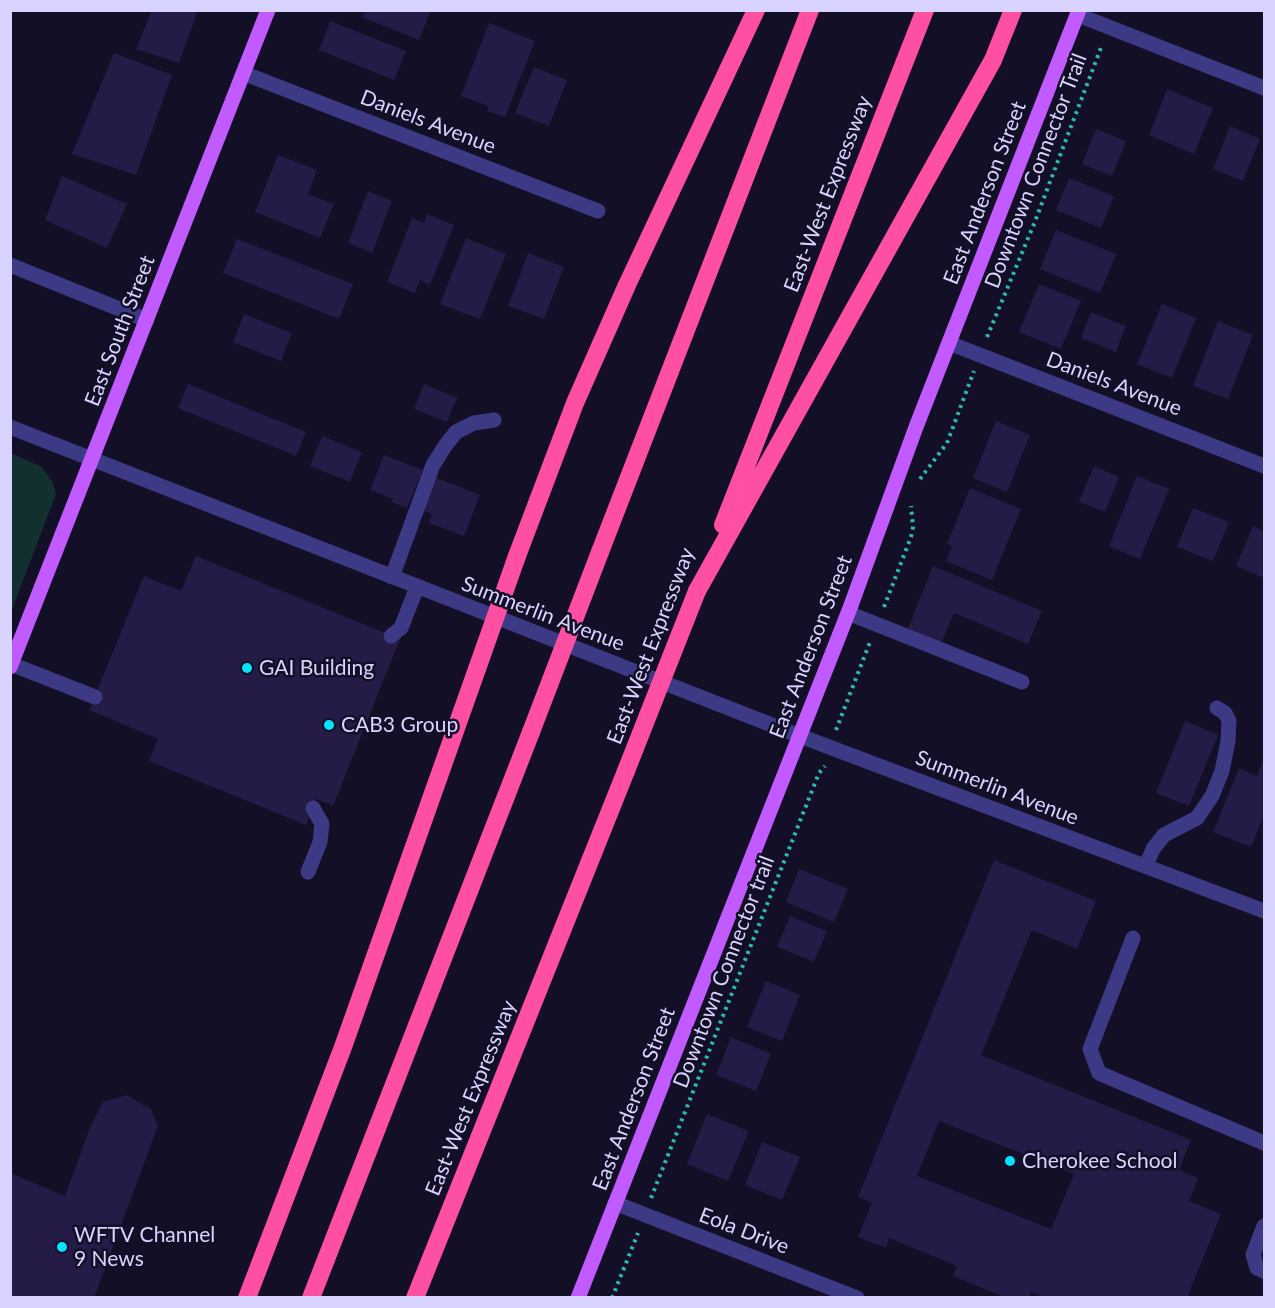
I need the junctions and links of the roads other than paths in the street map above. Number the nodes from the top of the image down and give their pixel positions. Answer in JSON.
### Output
{"nodes":[{"id":1,"x":268,"y":10,"type":"edge"},
{"id":2,"x":756,"y":10,"type":"edge"},
{"id":3,"x":810,"y":10,"type":"edge"},
{"id":4,"x":925,"y":10,"type":"edge"},
{"id":5,"x":1013,"y":10,"type":"edge"},
{"id":6,"x":1078,"y":13,"type":"edge"},
{"id":7,"x":243,"y":73,"type":"junction"},
{"id":8,"x":1264,"y":88,"type":"edge"},
{"id":9,"x":598,"y":211,"type":"dead end"},
{"id":10,"x":10,"y":266,"type":"edge"},
{"id":11,"x":147,"y":320,"type":"junction"},
{"id":12,"x":949,"y":343,"type":"junction"},
{"id":13,"x":494,"y":420,"type":"dead end"},
{"id":14,"x":10,"y":427,"type":"edge"},
{"id":15,"x":92,"y":459,"type":"junction"},
{"id":16,"x":1264,"y":466,"type":"edge"},
{"id":17,"x":392,"y":577,"type":"junction"},
{"id":18,"x":417,"y":587,"type":"junction"},
{"id":19,"x":697,"y":591,"type":"junction"},
{"id":20,"x":848,"y":613,"type":"junction"},
{"id":21,"x":396,"y":632,"type":"dead end"},
{"id":22,"x":11,"y":666,"type":"edge"},
{"id":23,"x":1022,"y":682,"type":"dead end"},
{"id":24,"x":94,"y":697,"type":"dead end"},
{"id":25,"x":1217,"y":708,"type":"dead end"},
{"id":26,"x":800,"y":736,"type":"junction"},
{"id":27,"x":313,"y":808,"type":"dead end"},
{"id":28,"x":1146,"y":867,"type":"junction"},
{"id":29,"x":308,"y":872,"type":"dead end"},
{"id":30,"x":1264,"y":911,"type":"edge"},
{"id":31,"x":1133,"y":938,"type":"dead end"},
{"id":32,"x":1264,"y":1143,"type":"edge"},
{"id":33,"x":615,"y":1203,"type":"junction"},
{"id":34,"x":1264,"y":1226,"type":"edge"},
{"id":35,"x":1264,"y":1271,"type":"edge"},
{"id":36,"x":247,"y":1298,"type":"edge"},
{"id":37,"x":311,"y":1298,"type":"edge"},
{"id":38,"x":416,"y":1298,"type":"edge"},
{"id":39,"x":578,"y":1298,"type":"edge"},
{"id":40,"x":857,"y":1298,"type":"edge"}],
"edges":[{"from":1,"to":7,"type":"main road","name":"East South Street"},
{"from":2,"to":36,"type":"highway","bridge":true},
{"from":3,"to":37,"type":"highway","bridge":true},
{"from":4,"to":19,"type":"highway","name":"East-West Expressway"},
{"from":5,"to":19,"type":"highway"},
{"from":6,"to":8,"type":"street"},
{"from":6,"to":12,"type":"main road","name":"East Anderson Street"},
{"from":7,"to":9,"type":"street","name":"Daniels Avenue"},
{"from":7,"to":11,"type":"main road","name":"East South Street"},
{"from":10,"to":11,"type":"street"},
{"from":11,"to":15,"type":"main road","name":"East South Street"},
{"from":12,"to":16,"type":"street","name":"Daniels Avenue"},
{"from":12,"to":20,"type":"main road","name":"East Anderson Street"},
{"from":13,"to":17,"type":"street"},
{"from":14,"to":15,"type":"street","name":"Summerlin Avenue"},
{"from":15,"to":17,"type":"street","name":"Summerlin Avenue"},
{"from":15,"to":22,"type":"main road","name":"East South Street"},
{"from":17,"to":18,"type":"street","name":"Summerlin Avenue"},
{"from":18,"to":21,"type":"street"},
{"from":18,"to":26,"type":"street","name":"Summerlin Avenue"},
{"from":19,"to":38,"type":"highway","name":"East-West Expressway","bridge":true},
{"from":20,"to":23,"type":"street"},
{"from":20,"to":26,"type":"main road","name":"East Anderson Street"},
{"from":22,"to":24,"type":"street"},
{"from":25,"to":28,"type":"street"},
{"from":26,"to":28,"type":"street","name":"Summerlin Avenue"},
{"from":26,"to":33,"type":"main road","name":"East Anderson Street"},
{"from":27,"to":29,"type":"street"},
{"from":28,"to":30,"type":"street","name":"Summerlin Avenue"},
{"from":31,"to":32,"type":"street"},
{"from":33,"to":39,"type":"main road","name":"East Anderson Street"},
{"from":33,"to":40,"type":"street","name":"Eola Drive"},
{"from":34,"to":35,"type":"street"}]}
